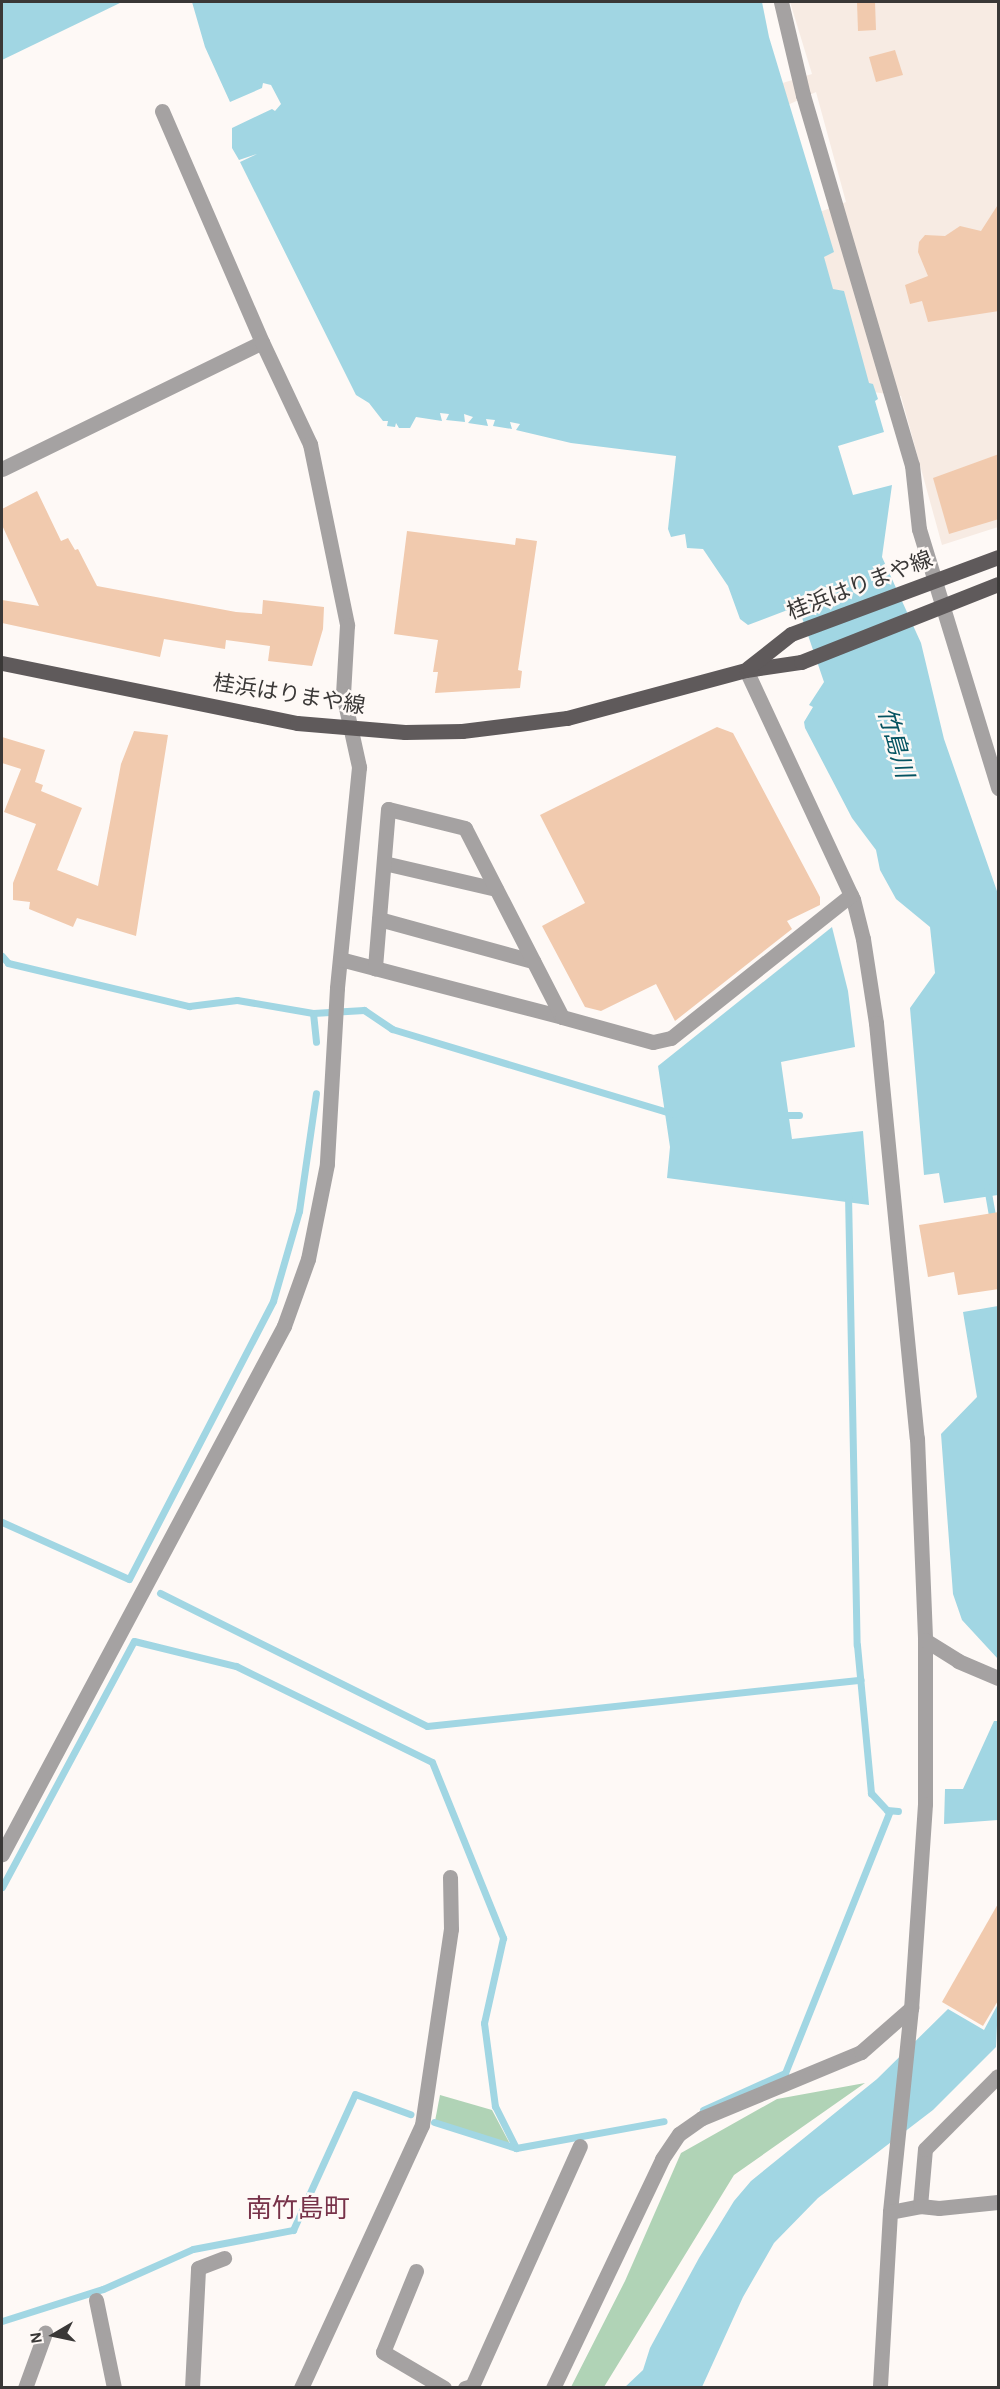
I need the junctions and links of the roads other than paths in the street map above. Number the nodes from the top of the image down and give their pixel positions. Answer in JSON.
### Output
{"nodes":[{"id":1,"x":781,"y":2,"type":"edge"},
{"id":2,"x":162,"y":111,"type":"dead end"},
{"id":3,"x":262,"y":342,"type":"junction"},
{"id":4,"x":2,"y":469,"type":"edge"},
{"id":5,"x":999,"y":557,"type":"edge"},
{"id":6,"x":936,"y":581,"type":"junction"},
{"id":7,"x":999,"y":584,"type":"edge"},
{"id":8,"x":943,"y":605,"type":"junction"},
{"id":9,"x":2,"y":663,"type":"edge"},
{"id":10,"x":746,"y":670,"type":"junction"},
{"id":11,"x":350,"y":729,"type":"junction"},
{"id":12,"x":999,"y":788,"type":"edge"},
{"id":13,"x":384,"y":863,"type":"junction"},
{"id":14,"x":496,"y":889,"type":"junction"},
{"id":15,"x":851,"y":895,"type":"junction"},
{"id":16,"x":379,"y":919,"type":"junction"},
{"id":17,"x":340,"y":959,"type":"junction"},
{"id":18,"x":533,"y":961,"type":"junction"},
{"id":19,"x":375,"y":968,"type":"junction"},
{"id":20,"x":562,"y":1017,"type":"junction"},
{"id":21,"x":925,"y":1640,"type":"junction"},
{"id":22,"x":999,"y":1678,"type":"edge"},
{"id":23,"x":2,"y":1854,"type":"edge"},
{"id":24,"x":450,"y":1877,"type":"dead end"},
{"id":25,"x":910,"y":2016,"type":"junction"},
{"id":26,"x":999,"y":2076,"type":"edge"},
{"id":27,"x":580,"y":2146,"type":"dead end"},
{"id":28,"x":999,"y":2202,"type":"edge"},
{"id":29,"x":920,"y":2206,"type":"junction"},
{"id":30,"x":890,"y":2212,"type":"junction"},
{"id":31,"x":224,"y":2258,"type":"dead end"},
{"id":32,"x":416,"y":2271,"type":"dead end"},
{"id":33,"x":96,"y":2300,"type":"dead end"},
{"id":34,"x":45,"y":2333,"type":"dead end"},
{"id":35,"x":25,"y":2388,"type":"edge"},
{"id":36,"x":114,"y":2388,"type":"edge"},
{"id":37,"x":192,"y":2388,"type":"edge"},
{"id":38,"x":302,"y":2388,"type":"edge"},
{"id":39,"x":444,"y":2388,"type":"edge"},
{"id":40,"x":465,"y":2388,"type":"edge"},
{"id":41,"x":553,"y":2388,"type":"edge"},
{"id":42,"x":880,"y":2388,"type":"edge"}],
"edges":[{"from":1,"to":6,"type":"street"},
{"from":2,"to":3,"type":"street"},
{"from":3,"to":4,"type":"street"},
{"from":3,"to":11,"type":"street"},
{"from":5,"to":6,"type":"main road","name":"桂浜はりまや線"},
{"from":6,"to":8,"type":"street"},
{"from":6,"to":10,"type":"main road","name":"桂浜はりまや線"},
{"from":7,"to":8,"type":"main road","name":"桂浜はりまや線"},
{"from":8,"to":10,"type":"main road","name":"桂浜はりまや線"},
{"from":8,"to":12,"type":"street"},
{"from":9,"to":11,"type":"main road","name":"桂浜はりまや線"},
{"from":10,"to":11,"type":"main road","name":"桂浜はりまや線"},
{"from":10,"to":15,"type":"street"},
{"from":11,"to":17,"type":"street"},
{"from":13,"to":14,"type":"street"},
{"from":13,"to":14,"type":"street"},
{"from":13,"to":16,"type":"street"},
{"from":14,"to":18,"type":"street"},
{"from":15,"to":20,"type":"street"},
{"from":15,"to":21,"type":"street"},
{"from":16,"to":18,"type":"street"},
{"from":16,"to":19,"type":"street"},
{"from":17,"to":19,"type":"street"},
{"from":17,"to":23,"type":"street"},
{"from":18,"to":20,"type":"street"},
{"from":19,"to":20,"type":"street"},
{"from":21,"to":22,"type":"street"},
{"from":21,"to":25,"type":"street"},
{"from":24,"to":38,"type":"street"},
{"from":25,"to":30,"type":"street"},
{"from":25,"to":41,"type":"street"},
{"from":26,"to":29,"type":"street"},
{"from":27,"to":40,"type":"street"},
{"from":28,"to":29,"type":"street"},
{"from":29,"to":30,"type":"street"},
{"from":30,"to":42,"type":"street"},
{"from":31,"to":37,"type":"street"},
{"from":32,"to":39,"type":"street"},
{"from":33,"to":36,"type":"street"},
{"from":34,"to":35,"type":"street"}]}
